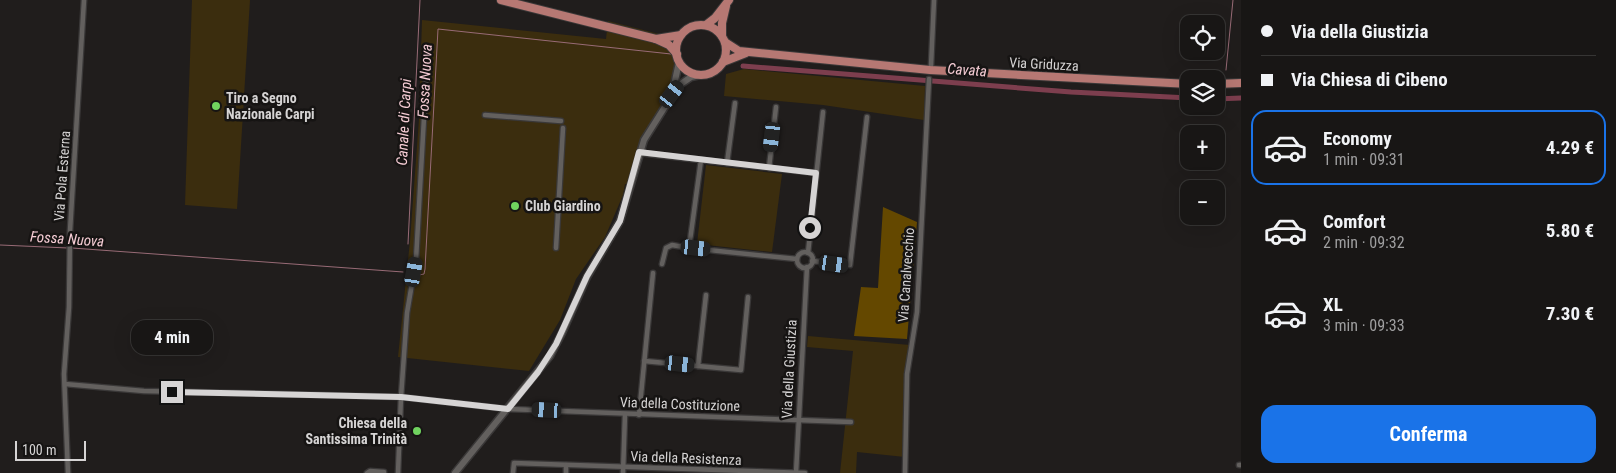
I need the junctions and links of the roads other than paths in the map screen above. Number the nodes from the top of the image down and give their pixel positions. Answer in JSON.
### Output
{"nodes":[{"id":1,"x":84,"y":0,"type":"edge"},
{"id":2,"x":500,"y":0,"type":"edge"},
{"id":3,"x":934,"y":0,"type":"edge"},
{"id":4,"x":728,"y":2,"type":"edge"},
{"id":5,"x":706,"y":26,"type":"junction"},
{"id":6,"x":681,"y":35,"type":"junction"},
{"id":7,"x":656,"y":39,"type":"junction"},
{"id":8,"x":724,"y":39,"type":"junction"},
{"id":9,"x":749,"y":52,"type":"junction"},
{"id":10,"x":678,"y":58,"type":"junction"},
{"id":11,"x":723,"y":62,"type":"junction"},
{"id":12,"x":931,"y":66,"type":"dead end"},
{"id":13,"x":700,"y":75,"type":"junction"},
{"id":14,"x":929,"y":79,"type":"dead end"},
{"id":15,"x":426,"y":82,"type":"dead end"},
{"id":16,"x":1241,"y":82,"type":"edge"},
{"id":17,"x":1225,"y":83,"type":"edge"},
{"id":18,"x":1180,"y":84,"type":"edge"},
{"id":19,"x":672,"y":94,"type":"junction"},
{"id":20,"x":734,"y":103,"type":"dead end"},
{"id":21,"x":776,"y":107,"type":"dead end"},
{"id":22,"x":823,"y":112,"type":"dead end"},
{"id":23,"x":485,"y":115,"type":"dead end"},
{"id":24,"x":867,"y":117,"type":"dead end"},
{"id":25,"x":561,"y":121,"type":"dead end"},
{"id":26,"x":563,"y":128,"type":"dead end"},
{"id":27,"x":639,"y":152,"type":"junction"},
{"id":28,"x":701,"y":160,"type":"junction"},
{"id":29,"x":727,"y":163,"type":"junction"},
{"id":30,"x":769,"y":168,"type":"junction"},
{"id":31,"x":816,"y":173,"type":"junction"},
{"id":32,"x":556,"y":248,"type":"dead end"},
{"id":33,"x":689,"y":248,"type":"junction"},
{"id":34,"x":808,"y":253,"type":"junction"},
{"id":35,"x":797,"y":259,"type":"junction"},
{"id":36,"x":812,"y":261,"type":"junction"},
{"id":37,"x":662,"y":264,"type":"dead end"},
{"id":38,"x":807,"y":267,"type":"junction"},
{"id":39,"x":653,"y":273,"type":"dead end"},
{"id":40,"x":706,"y":295,"type":"dead end"},
{"id":41,"x":748,"y":297,"type":"dead end"},
{"id":42,"x":644,"y":361,"type":"junction"},
{"id":43,"x":698,"y":366,"type":"junction"},
{"id":44,"x":65,"y":384,"type":"junction"},
{"id":45,"x":401,"y":397,"type":"junction"},
{"id":46,"x":508,"y":409,"type":"junction"},
{"id":47,"x":625,"y":414,"type":"junction"},
{"id":48,"x":639,"y":414,"type":"junction"},
{"id":49,"x":798,"y":419,"type":"junction"},
{"id":50,"x":851,"y":422,"type":"dead end"},
{"id":51,"x":566,"y":465,"type":"junction"},
{"id":52,"x":623,"y":467,"type":"junction"},
{"id":53,"x":672,"y":471,"type":"edge"},
{"id":54,"x":384,"y":472,"type":"dead end"},
{"id":55,"x":722,"y":472,"type":"edge"},
{"id":56,"x":68,"y":473,"type":"edge"},
{"id":57,"x":367,"y":473,"type":"edge"},
{"id":58,"x":398,"y":473,"type":"edge"},
{"id":59,"x":455,"y":473,"type":"edge"},
{"id":60,"x":513,"y":473,"type":"edge"},
{"id":61,"x":566,"y":473,"type":"edge"},
{"id":62,"x":622,"y":473,"type":"edge"},
{"id":63,"x":796,"y":473,"type":"edge"},
{"id":64,"x":806,"y":473,"type":"edge"},
{"id":65,"x":906,"y":473,"type":"edge"}],
"edges":[{"from":1,"to":44,"type":"street","name":"Via Pola Esterna"},
{"from":2,"to":7,"type":"main road"},
{"from":3,"to":12,"type":"street"},
{"from":4,"to":5,"type":"main road"},
{"from":4,"to":8,"type":"main road"},
{"from":5,"to":6,"type":"main road"},
{"from":5,"to":8,"type":"main road"},
{"from":6,"to":7,"type":"main road"},
{"from":6,"to":10,"type":"main road"},
{"from":7,"to":10,"type":"main road"},
{"from":8,"to":9,"type":"main road","name":"Via Griduzza"},
{"from":8,"to":11,"type":"main road"},
{"from":9,"to":11,"type":"main road","name":"Via Griduzza"},
{"from":9,"to":18,"type":"main road","name":"Via Griduzza"},
{"from":10,"to":13,"type":"main road"},
{"from":10,"to":19,"type":"main road"},
{"from":11,"to":13,"type":"main road"},
{"from":13,"to":19,"type":"main road"},
{"from":14,"to":65,"type":"street","name":"Via Canalvecchio"},
{"from":15,"to":45,"type":"street"},
{"from":16,"to":17,"type":"main road"},
{"from":19,"to":27,"type":"main road"},
{"from":20,"to":29,"type":"street"},
{"from":21,"to":30,"type":"street"},
{"from":22,"to":31,"type":"street"},
{"from":23,"to":25,"type":"street"},
{"from":24,"to":36,"type":"street"},
{"from":26,"to":32,"type":"street"},
{"from":27,"to":28,"type":"street"},
{"from":27,"to":46,"type":"main road"},
{"from":28,"to":29,"type":"street"},
{"from":28,"to":33,"type":"street"},
{"from":29,"to":30,"type":"street"},
{"from":30,"to":31,"type":"street"},
{"from":31,"to":34,"type":"street"},
{"from":33,"to":35,"type":"street"},
{"from":33,"to":37,"type":"street"},
{"from":34,"to":35,"type":"street"},
{"from":34,"to":36,"type":"street"},
{"from":35,"to":38,"type":"street"},
{"from":36,"to":38,"type":"street"},
{"from":38,"to":49,"type":"street","name":"Via della Giustizia"},
{"from":39,"to":42,"type":"street"},
{"from":40,"to":43,"type":"street"},
{"from":41,"to":43,"type":"street"},
{"from":42,"to":43,"type":"street"},
{"from":42,"to":48,"type":"street"},
{"from":44,"to":45,"type":"street","name":"Via della Costituzione"},
{"from":44,"to":56,"type":"street","name":"Via Pola Esterna"},
{"from":45,"to":46,"type":"street","name":"Via della Costituzione"},
{"from":45,"to":58,"type":"street"},
{"from":46,"to":47,"type":"street","name":"Via della Costituzione"},
{"from":46,"to":59,"type":"main road"},
{"from":47,"to":48,"type":"street","name":"Via della Costituzione"},
{"from":47,"to":52,"type":"street"},
{"from":48,"to":49,"type":"street","name":"Via della Costituzione"},
{"from":49,"to":50,"type":"street","name":"Via della Costituzione"},
{"from":49,"to":63,"type":"street","name":"Via della Giustizia"},
{"from":51,"to":52,"type":"street","name":"Via della Resistenza"},
{"from":51,"to":60,"type":"street","name":"Via della Resistenza"},
{"from":51,"to":61,"type":"street"},
{"from":52,"to":53,"type":"street","name":"Via della Resistenza"},
{"from":52,"to":62,"type":"street"},
{"from":53,"to":55,"type":"street","name":"Via della Resistenza"},
{"from":54,"to":57,"type":"street"},
{"from":55,"to":63,"type":"street","name":"Via della Resistenza"},
{"from":63,"to":64,"type":"street","name":"Via della Resistenza"}]}
